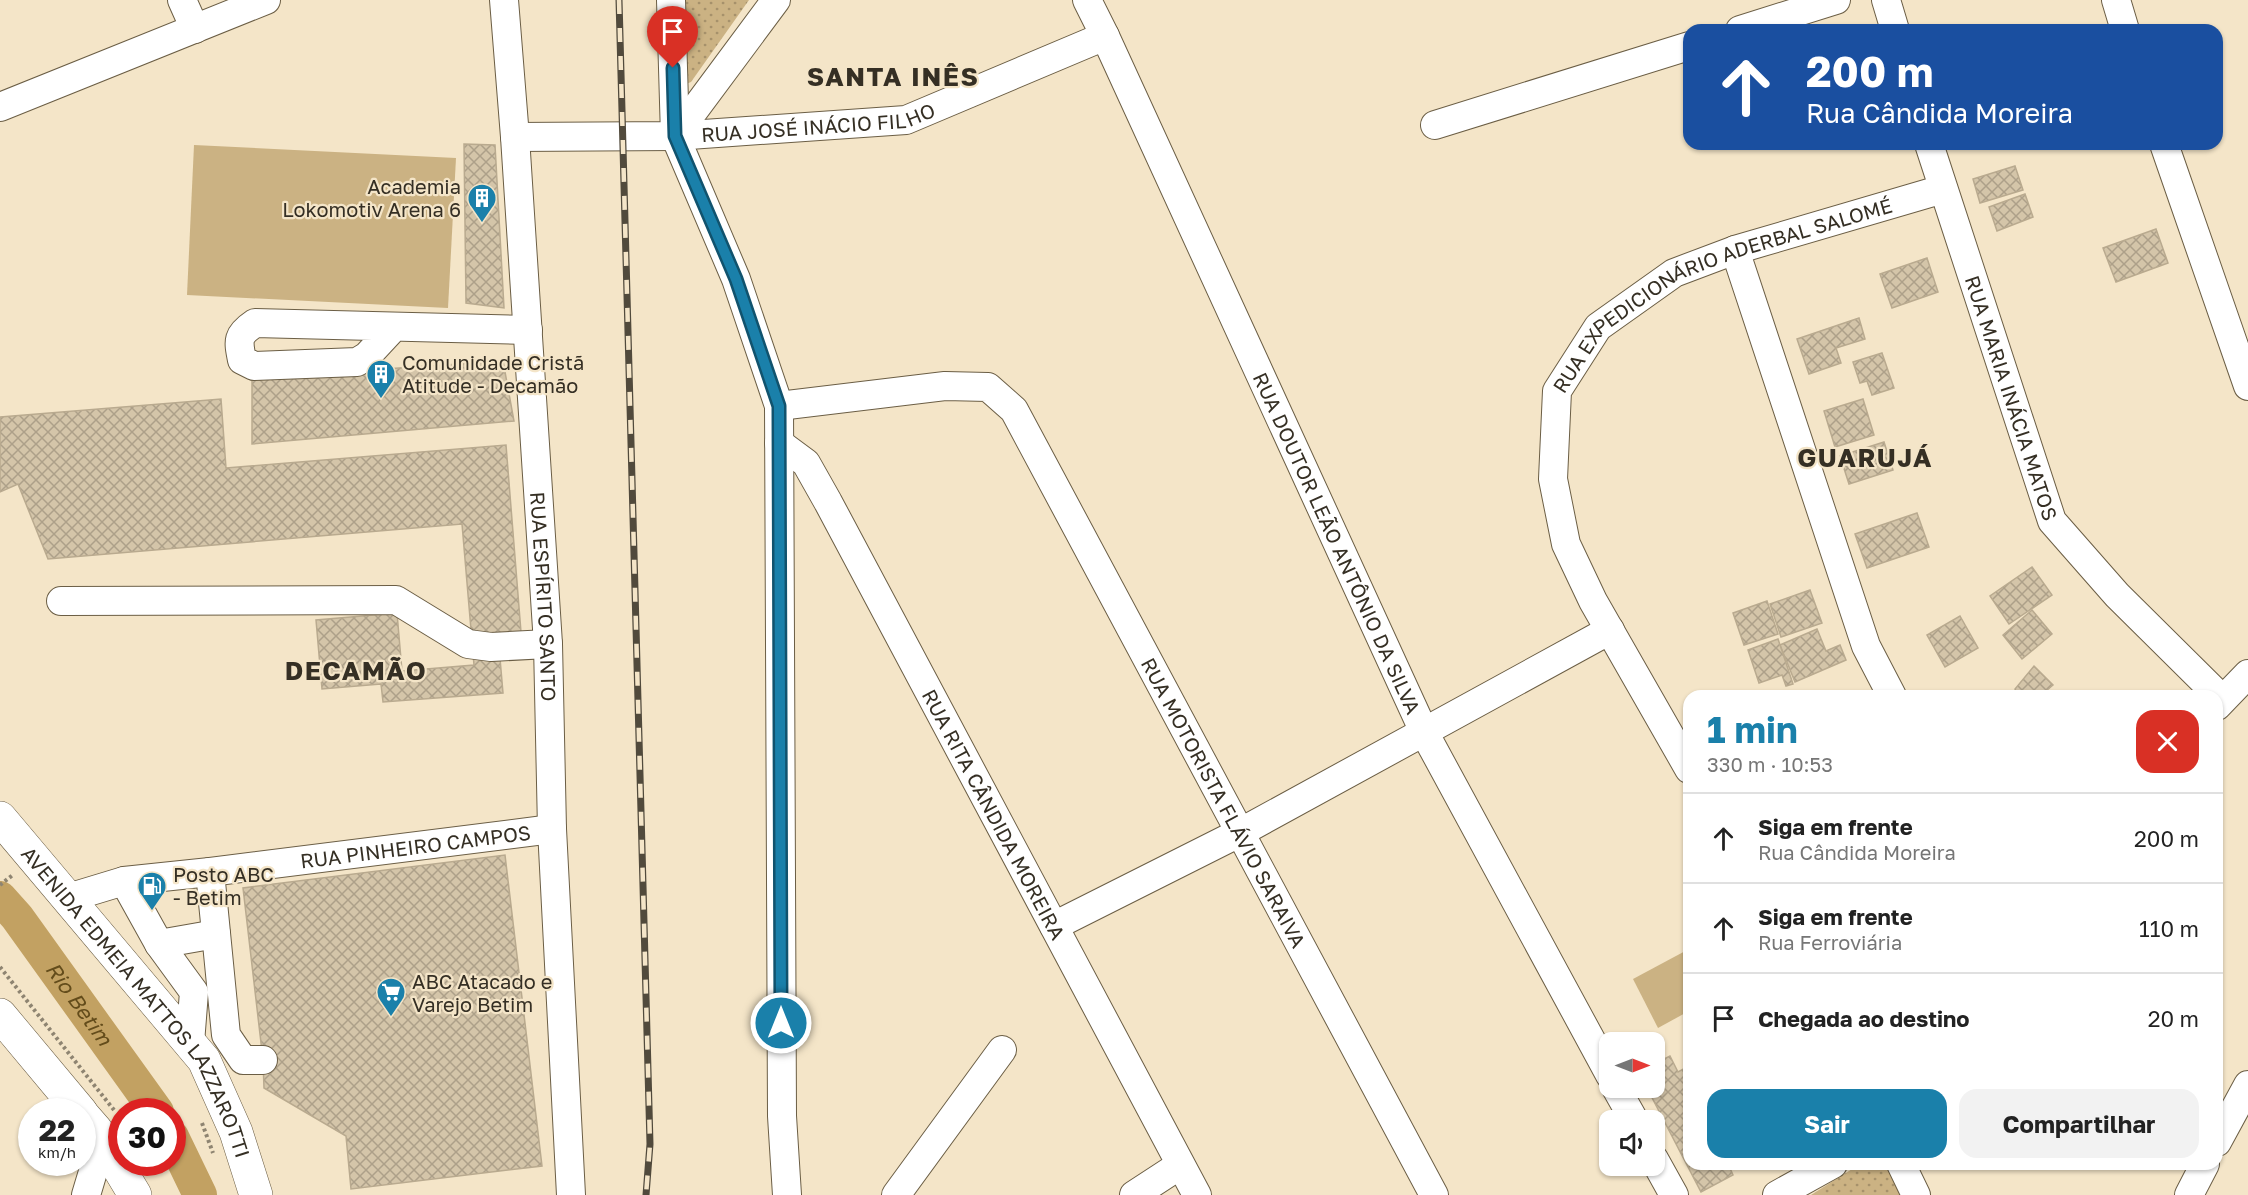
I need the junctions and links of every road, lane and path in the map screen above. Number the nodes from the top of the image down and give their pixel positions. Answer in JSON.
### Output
{"nodes":[{"id":1,"x":182,"y":0,"type":"edge"},
{"id":2,"x":267,"y":0,"type":"edge"},
{"id":3,"x":504,"y":0,"type":"edge"},
{"id":4,"x":671,"y":0,"type":"edge"},
{"id":5,"x":776,"y":0,"type":"edge"},
{"id":6,"x":1087,"y":0,"type":"edge"},
{"id":7,"x":1836,"y":0,"type":"edge"},
{"id":8,"x":1886,"y":0,"type":"edge"},
{"id":9,"x":2116,"y":0,"type":"edge"},
{"id":10,"x":1759,"y":24,"type":"edge"},
{"id":11,"x":1893,"y":24,"type":"edge"},
{"id":12,"x":2124,"y":24,"type":"edge"},
{"id":13,"x":195,"y":29,"type":"junction"},
{"id":14,"x":1105,"y":36,"type":"junction"},
{"id":15,"x":1683,"y":48,"type":"edge"},
{"id":16,"x":0,"y":107,"type":"edge"},
{"id":17,"x":1436,"y":125,"type":"dead end"},
{"id":18,"x":515,"y":136,"type":"junction"},
{"id":19,"x":675,"y":136,"type":"junction"},
{"id":20,"x":1931,"y":150,"type":"edge"},
{"id":21,"x":2166,"y":150,"type":"edge"},
{"id":22,"x":1943,"y":189,"type":"junction"},
{"id":23,"x":1735,"y":250,"type":"junction"},
{"id":24,"x":394,"y":327,"type":"dead end"},
{"id":25,"x":528,"y":330,"type":"junction"},
{"id":26,"x":2248,"y":386,"type":"edge"},
{"id":27,"x":779,"y":406,"type":"junction"},
{"id":28,"x":779,"y":443,"type":"junction"},
{"id":29,"x":61,"y":601,"type":"dead end"},
{"id":30,"x":1610,"y":630,"type":"junction"},
{"id":31,"x":548,"y":644,"type":"junction"},
{"id":32,"x":2248,"y":674,"type":"edge"},
{"id":33,"x":1889,"y":690,"type":"edge"},
{"id":34,"x":2209,"y":690,"type":"edge"},
{"id":35,"x":2223,"y":699,"type":"edge"},
{"id":36,"x":1424,"y":732,"type":"junction"},
{"id":37,"x":1683,"y":758,"type":"edge"},
{"id":38,"x":0,"y":818,"type":"edge"},
{"id":39,"x":552,"y":829,"type":"junction"},
{"id":40,"x":1241,"y":832,"type":"junction"},
{"id":41,"x":210,"y":872,"type":"junction"},
{"id":42,"x":124,"y":880,"type":"junction"},
{"id":43,"x":68,"y":898,"type":"junction"},
{"id":44,"x":1054,"y":926,"type":"junction"},
{"id":45,"x":216,"y":934,"type":"junction"},
{"id":46,"x":159,"y":944,"type":"junction"},
{"id":47,"x":0,"y":967,"type":"edge"},
{"id":48,"x":0,"y":1015,"type":"edge"},
{"id":49,"x":190,"y":1043,"type":"junction"},
{"id":50,"x":1002,"y":1050,"type":"dead end"},
{"id":51,"x":1599,"y":1056,"type":"edge"},
{"id":52,"x":263,"y":1060,"type":"dead end"},
{"id":53,"x":2248,"y":1085,"type":"edge"},
{"id":54,"x":76,"y":1098,"type":"edge"},
{"id":55,"x":96,"y":1117,"type":"edge"},
{"id":56,"x":96,"y":1122,"type":"edge"},
{"id":57,"x":2223,"y":1131,"type":"edge"},
{"id":58,"x":1180,"y":1165,"type":"junction"},
{"id":59,"x":1822,"y":1170,"type":"edge"},
{"id":60,"x":1904,"y":1170,"type":"edge"},
{"id":61,"x":2202,"y":1170,"type":"edge"},
{"id":62,"x":92,"y":1176,"type":"edge"},
{"id":63,"x":1663,"y":1176,"type":"edge"},
{"id":64,"x":86,"y":1195,"type":"edge"},
{"id":65,"x":135,"y":1195,"type":"edge"},
{"id":66,"x":256,"y":1195,"type":"edge"},
{"id":67,"x":571,"y":1195,"type":"edge"},
{"id":68,"x":787,"y":1195,"type":"edge"},
{"id":69,"x":896,"y":1195,"type":"edge"},
{"id":70,"x":1134,"y":1195,"type":"edge"},
{"id":71,"x":1197,"y":1195,"type":"edge"},
{"id":72,"x":1434,"y":1195,"type":"edge"},
{"id":73,"x":1674,"y":1195,"type":"edge"},
{"id":74,"x":1777,"y":1195,"type":"edge"},
{"id":75,"x":1916,"y":1195,"type":"edge"},
{"id":76,"x":2189,"y":1195,"type":"edge"}],
"edges":[{"from":1,"to":13,"type":"street"},
{"from":2,"to":13,"type":"street"},
{"from":3,"to":18,"type":"street","name":"RUA ESPÍRITO SANTO"},
{"from":4,"to":19,"type":"street"},
{"from":5,"to":19,"type":"street"},
{"from":6,"to":14,"type":"street","name":"RUA DOUTOR LEÃO ANTÔNIO DA SILVA"},
{"from":7,"to":10,"type":"street"},
{"from":8,"to":11,"type":"street"},
{"from":9,"to":12,"type":"street"},
{"from":13,"to":16,"type":"street"},
{"from":14,"to":19,"type":"street","name":"RUA JOSÉ INÁCIO FILHO"},
{"from":14,"to":36,"type":"street","name":"RUA DOUTOR LEÃO ANTÔNIO DA SILVA"},
{"from":15,"to":17,"type":"street"},
{"from":18,"to":19,"type":"street","name":"RUA JOSÉ INÁCIO FILHO"},
{"from":18,"to":25,"type":"street","name":"RUA ESPÍRITO SANTO"},
{"from":19,"to":27,"type":"street"},
{"from":20,"to":22,"type":"street","name":"RUA MARIA INÁCIA MATOS"},
{"from":21,"to":26,"type":"street"},
{"from":22,"to":23,"type":"street","name":"RUA EXPEDICIONÁRIO ADERBAL SALOMÉ"},
{"from":22,"to":34,"type":"street","name":"RUA MARIA INÁCIA MATOS"},
{"from":23,"to":30,"type":"street","name":"RUA EXPEDICIONÁRIO ADERBAL SALOMÉ"},
{"from":23,"to":33,"type":"street"},
{"from":24,"to":25,"type":"street"},
{"from":25,"to":31,"type":"street","name":"RUA ESPÍRITO SANTO"},
{"from":27,"to":28,"type":"street"},
{"from":27,"to":40,"type":"street","name":"RUA MOTORISTA FLÁVIO SARAIVA"},
{"from":28,"to":44,"type":"street","name":"RUA RITA CÂNDIDA MOREIRA"},
{"from":28,"to":68,"type":"street"},
{"from":29,"to":31,"type":"street"},
{"from":30,"to":36,"type":"street"},
{"from":30,"to":37,"type":"street","name":"RUA EXPEDICIONÁRIO ADERBAL SALOMÉ"},
{"from":31,"to":39,"type":"street","name":"RUA ESPÍRITO SANTO"},
{"from":32,"to":35,"type":"street"},
{"from":36,"to":40,"type":"street"},
{"from":36,"to":51,"type":"street","name":"RUA DOUTOR LEÃO ANTÔNIO DA SILVA"},
{"from":38,"to":43,"type":"main road","name":"AVENIDA EDMEIA MATTOS LAZZAROTTI"},
{"from":39,"to":41,"type":"street","name":"RUA PINHEIRO CAMPOS"},
{"from":39,"to":67,"type":"street","name":"RUA ESPÍRITO SANTO"},
{"from":40,"to":44,"type":"street"},
{"from":40,"to":72,"type":"street","name":"RUA MOTORISTA FLÁVIO SARAIVA"},
{"from":41,"to":42,"type":"street","name":"RUA PINHEIRO CAMPOS"},
{"from":41,"to":45,"type":"street"},
{"from":42,"to":43,"type":"street","name":"RUA PINHEIRO CAMPOS"},
{"from":42,"to":46,"type":"street"},
{"from":43,"to":49,"type":"main road","name":"AVENIDA EDMEIA MATTOS LAZZAROTTI"},
{"from":44,"to":58,"type":"street","name":"RUA RITA CÂNDIDA MOREIRA"},
{"from":45,"to":46,"type":"street"},
{"from":45,"to":52,"type":"street"},
{"from":46,"to":49,"type":"street"},
{"from":47,"to":55,"type":"path"},
{"from":48,"to":54,"type":"main road"},
{"from":49,"to":66,"type":"main road","name":"AVENIDA EDMEIA MATTOS LAZZAROTTI"},
{"from":50,"to":69,"type":"street"},
{"from":53,"to":57,"type":"street"},
{"from":56,"to":65,"type":"main road"},
{"from":58,"to":70,"type":"street"},
{"from":58,"to":71,"type":"street","name":"RUA RITA CÂNDIDA MOREIRA"},
{"from":59,"to":74,"type":"street"},
{"from":60,"to":75,"type":"street"},
{"from":61,"to":76,"type":"street"},
{"from":62,"to":64,"type":"street"},
{"from":63,"to":73,"type":"street"}]}
